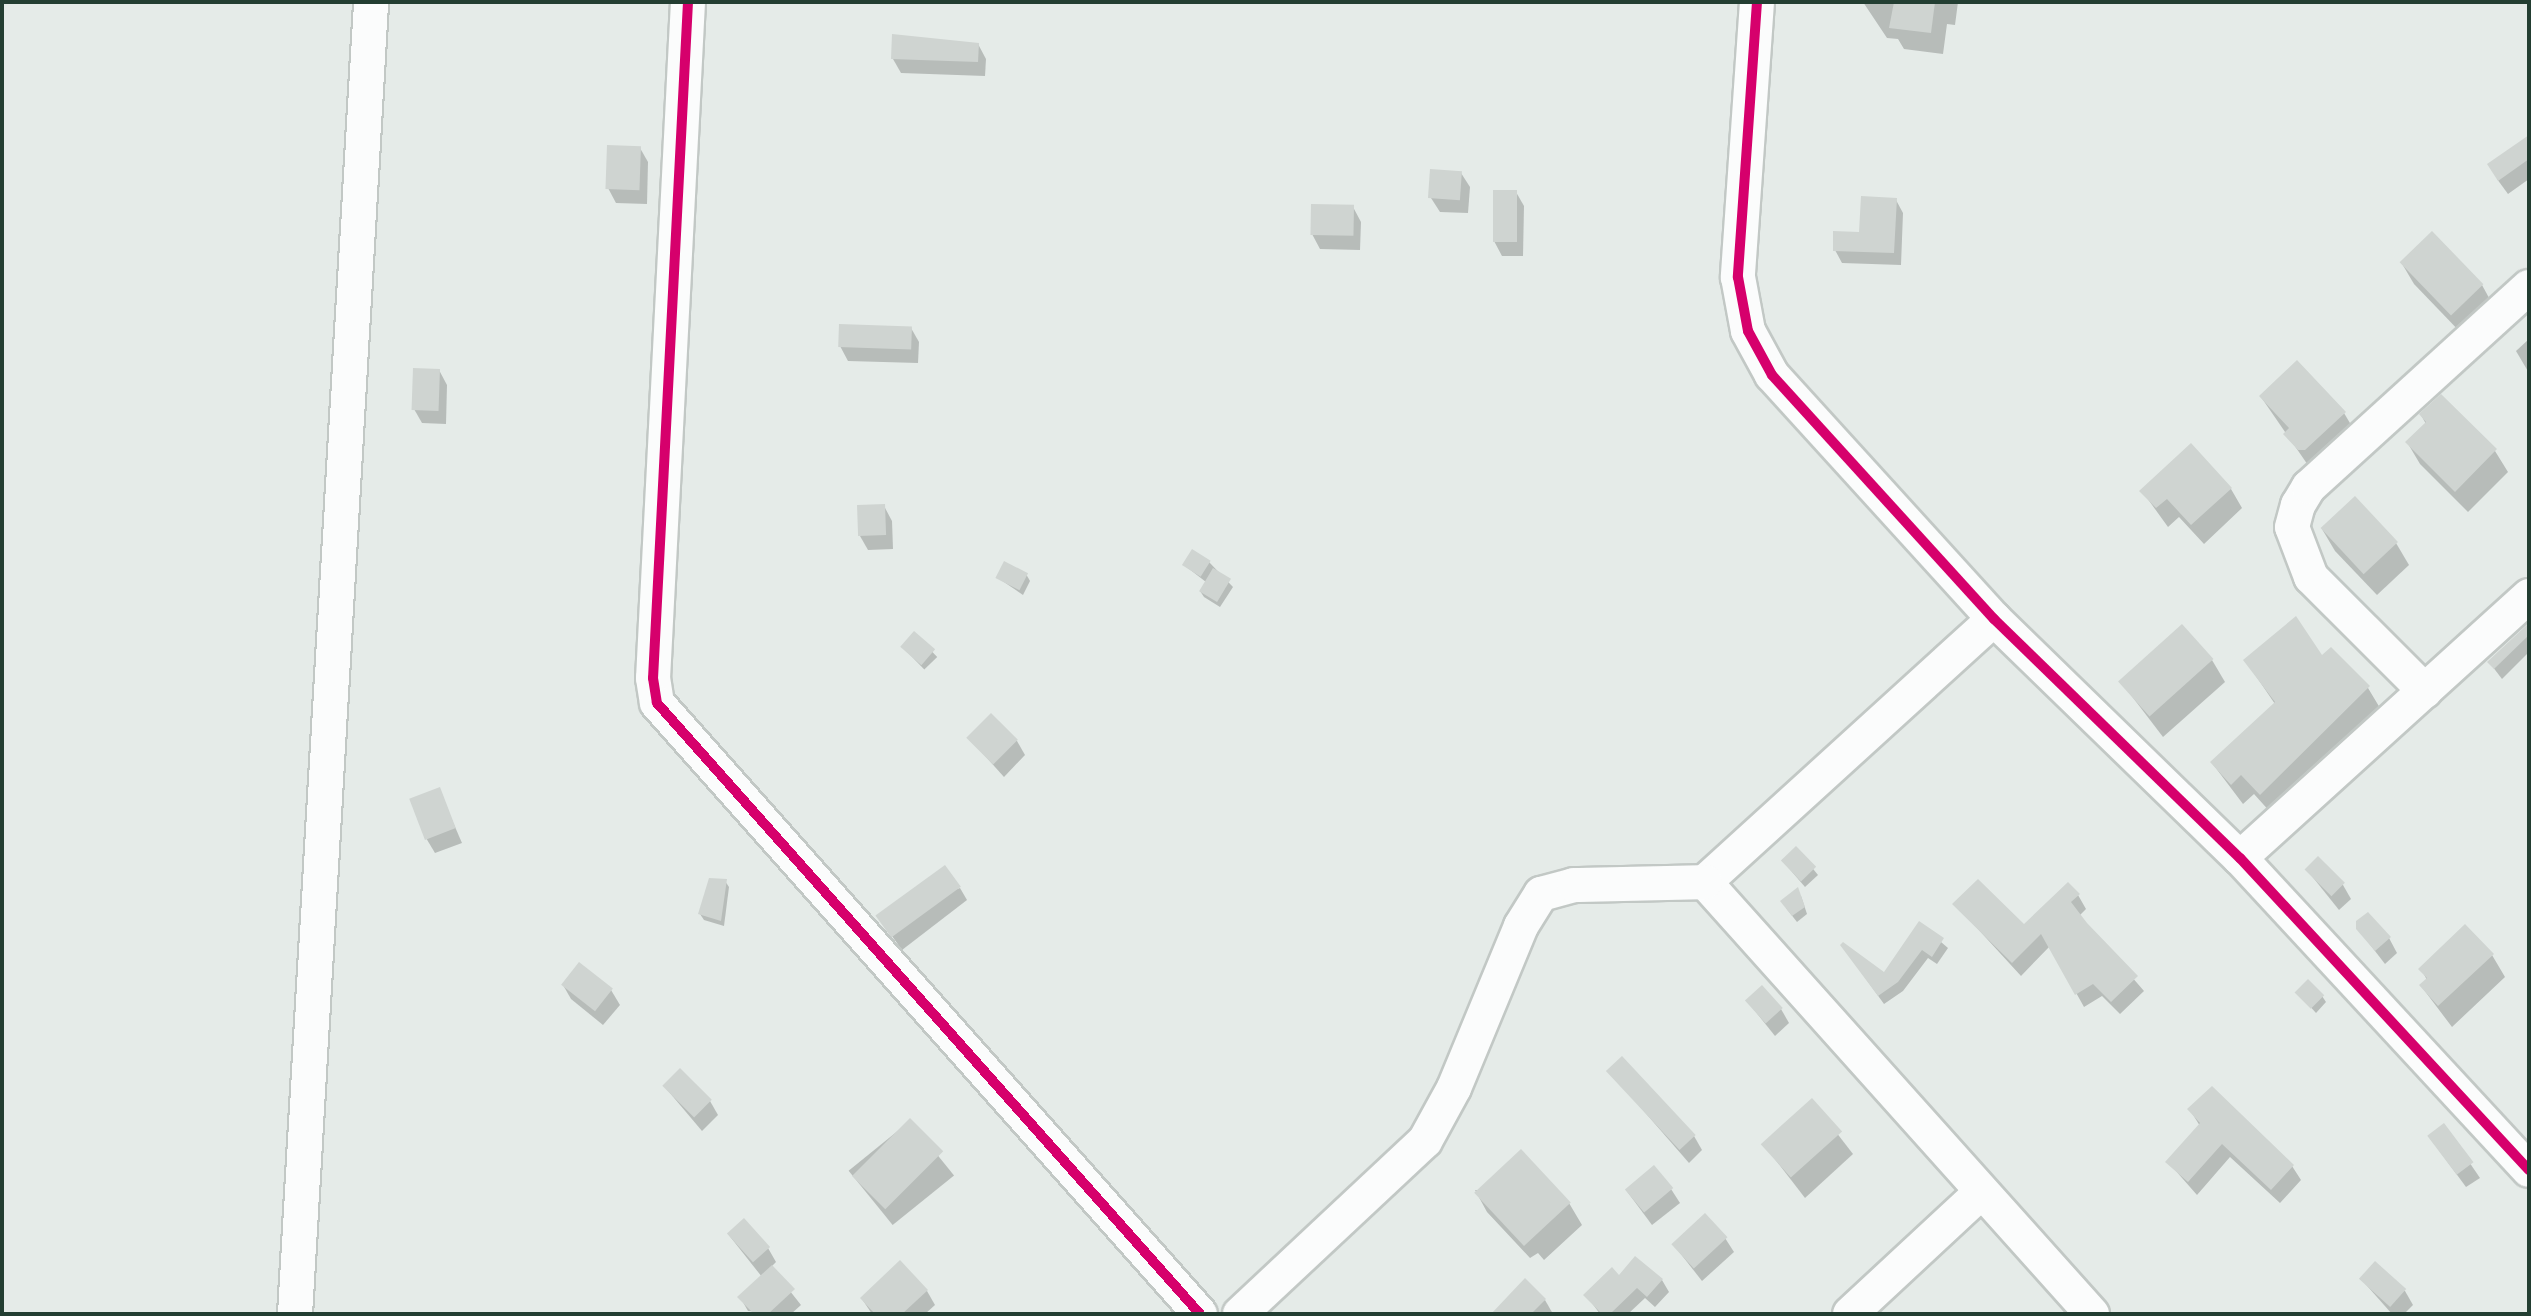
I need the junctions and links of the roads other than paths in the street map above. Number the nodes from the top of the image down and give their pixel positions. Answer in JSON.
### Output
{"nodes":[{"id":1,"x":371,"y":2,"type":"edge"},
{"id":2,"x":688,"y":2,"type":"edge"},
{"id":3,"x":1757,"y":2,"type":"edge"},
{"id":4,"x":2529,"y":287,"type":"edge"},
{"id":5,"x":2529,"y":596,"type":"edge"},
{"id":6,"x":1994,"y":619,"type":"junction"},
{"id":7,"x":2425,"y":691,"type":"junction"},
{"id":8,"x":2240,"y":858,"type":"junction"},
{"id":9,"x":1705,"y":882,"type":"junction"},
{"id":10,"x":2529,"y":1170,"type":"edge"},
{"id":11,"x":1980,"y":1193,"type":"junction"},
{"id":12,"x":295,"y":1314,"type":"edge"},
{"id":13,"x":1200,"y":1314,"type":"edge"},
{"id":14,"x":1240,"y":1314,"type":"edge"},
{"id":15,"x":1850,"y":1314,"type":"edge"},
{"id":16,"x":2092,"y":1314,"type":"edge"}],
"edges":[{"from":1,"to":12,"type":"street"},
{"from":2,"to":13,"type":"street"},
{"from":3,"to":6,"type":"street"},
{"from":4,"to":7,"type":"street"},
{"from":5,"to":7,"type":"street"},
{"from":6,"to":8,"type":"street"},
{"from":6,"to":9,"type":"street"},
{"from":7,"to":8,"type":"street"},
{"from":8,"to":10,"type":"street"},
{"from":9,"to":11,"type":"street"},
{"from":9,"to":14,"type":"street"},
{"from":11,"to":15,"type":"street"},
{"from":11,"to":16,"type":"street"}]}
